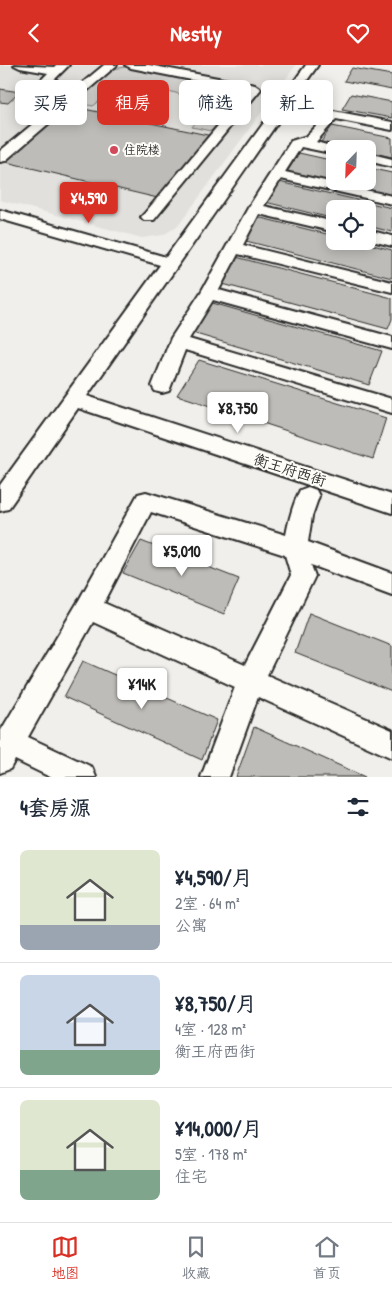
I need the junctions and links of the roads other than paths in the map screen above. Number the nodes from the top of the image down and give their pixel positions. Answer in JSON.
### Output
{"nodes":[{"id":1,"x":20,"y":65,"type":"edge"},
{"id":2,"x":111,"y":65,"type":"edge"},
{"id":3,"x":131,"y":65,"type":"edge"},
{"id":4,"x":312,"y":65,"type":"edge"},
{"id":5,"x":146,"y":66,"type":"edge"},
{"id":6,"x":60,"y":68,"type":"edge"},
{"id":7,"x":47,"y":80,"type":"edge"},
{"id":8,"x":302,"y":80,"type":"edge"},
{"id":9,"x":334,"y":114,"type":"joint"},
{"id":10,"x":270,"y":125,"type":"edge"},
{"id":11,"x":392,"y":126,"type":"edge"},
{"id":12,"x":301,"y":143,"type":"junction"},
{"id":13,"x":326,"y":148,"type":"edge"},
{"id":14,"x":0,"y":159,"type":"edge"},
{"id":15,"x":376,"y":159,"type":"edge"},
{"id":16,"x":392,"y":163,"type":"edge"},
{"id":17,"x":277,"y":174,"type":"junction"},
{"id":18,"x":392,"y":200,"type":"edge"},
{"id":19,"x":255,"y":208,"type":"junction"},
{"id":20,"x":0,"y":214,"type":"edge"},
{"id":21,"x":149,"y":217,"type":"dead end"},
{"id":22,"x":326,"y":225,"type":"edge"},
{"id":23,"x":376,"y":237,"type":"edge"},
{"id":24,"x":392,"y":241,"type":"edge"},
{"id":25,"x":234,"y":248,"type":"junction"},
{"id":26,"x":170,"y":263,"type":"junction"},
{"id":27,"x":392,"y":287,"type":"edge"},
{"id":28,"x":209,"y":293,"type":"junction"},
{"id":29,"x":178,"y":342,"type":"junction"},
{"id":30,"x":392,"y":343,"type":"edge"},
{"id":31,"x":162,"y":386,"type":"dead end"},
{"id":32,"x":74,"y":399,"type":"junction"},
{"id":33,"x":392,"y":406,"type":"edge"},
{"id":34,"x":308,"y":496,"type":"dead end"},
{"id":35,"x":0,"y":503,"type":"edge"},
{"id":36,"x":392,"y":504,"type":"edge"},
{"id":37,"x":295,"y":548,"type":"junction"},
{"id":38,"x":392,"y":584,"type":"edge"},
{"id":39,"x":88,"y":608,"type":"junction"},
{"id":40,"x":250,"y":682,"type":"junction"},
{"id":41,"x":392,"y":744,"type":"edge"},
{"id":42,"x":4,"y":751,"type":"edge"},
{"id":43,"x":82,"y":777,"type":"edge"},
{"id":44,"x":215,"y":777,"type":"edge"}],
"edges":[{"from":1,"to":6,"type":"street"},
{"from":2,"to":14,"type":"street"},
{"from":3,"to":5,"type":"street"},
{"from":4,"to":8,"type":"street"},
{"from":5,"to":21,"type":"street"},
{"from":6,"to":7,"type":"street"},
{"from":9,"to":11,"type":"street"},
{"from":9,"to":12,"type":"street"},
{"from":10,"to":26,"type":"street"},
{"from":12,"to":13,"type":"street"},
{"from":12,"to":17,"type":"street"},
{"from":15,"to":16,"type":"street"},
{"from":17,"to":18,"type":"street"},
{"from":17,"to":19,"type":"street"},
{"from":19,"to":22,"type":"street"},
{"from":19,"to":25,"type":"street"},
{"from":20,"to":26,"type":"street"},
{"from":23,"to":24,"type":"street"},
{"from":25,"to":27,"type":"street"},
{"from":25,"to":28,"type":"street"},
{"from":26,"to":32,"type":"street"},
{"from":28,"to":29,"type":"street"},
{"from":28,"to":30,"type":"street"},
{"from":29,"to":31,"type":"street"},
{"from":29,"to":33,"type":"street"},
{"from":32,"to":35,"type":"street"},
{"from":32,"to":36,"type":"street","name":"衡王府西街"},
{"from":34,"to":37,"type":"street"},
{"from":37,"to":38,"type":"street"},
{"from":37,"to":39,"type":"street"},
{"from":37,"to":40,"type":"street"},
{"from":39,"to":40,"type":"street"},
{"from":39,"to":42,"type":"street"},
{"from":40,"to":41,"type":"street"},
{"from":40,"to":44,"type":"street"},
{"from":42,"to":43,"type":"street"}]}
